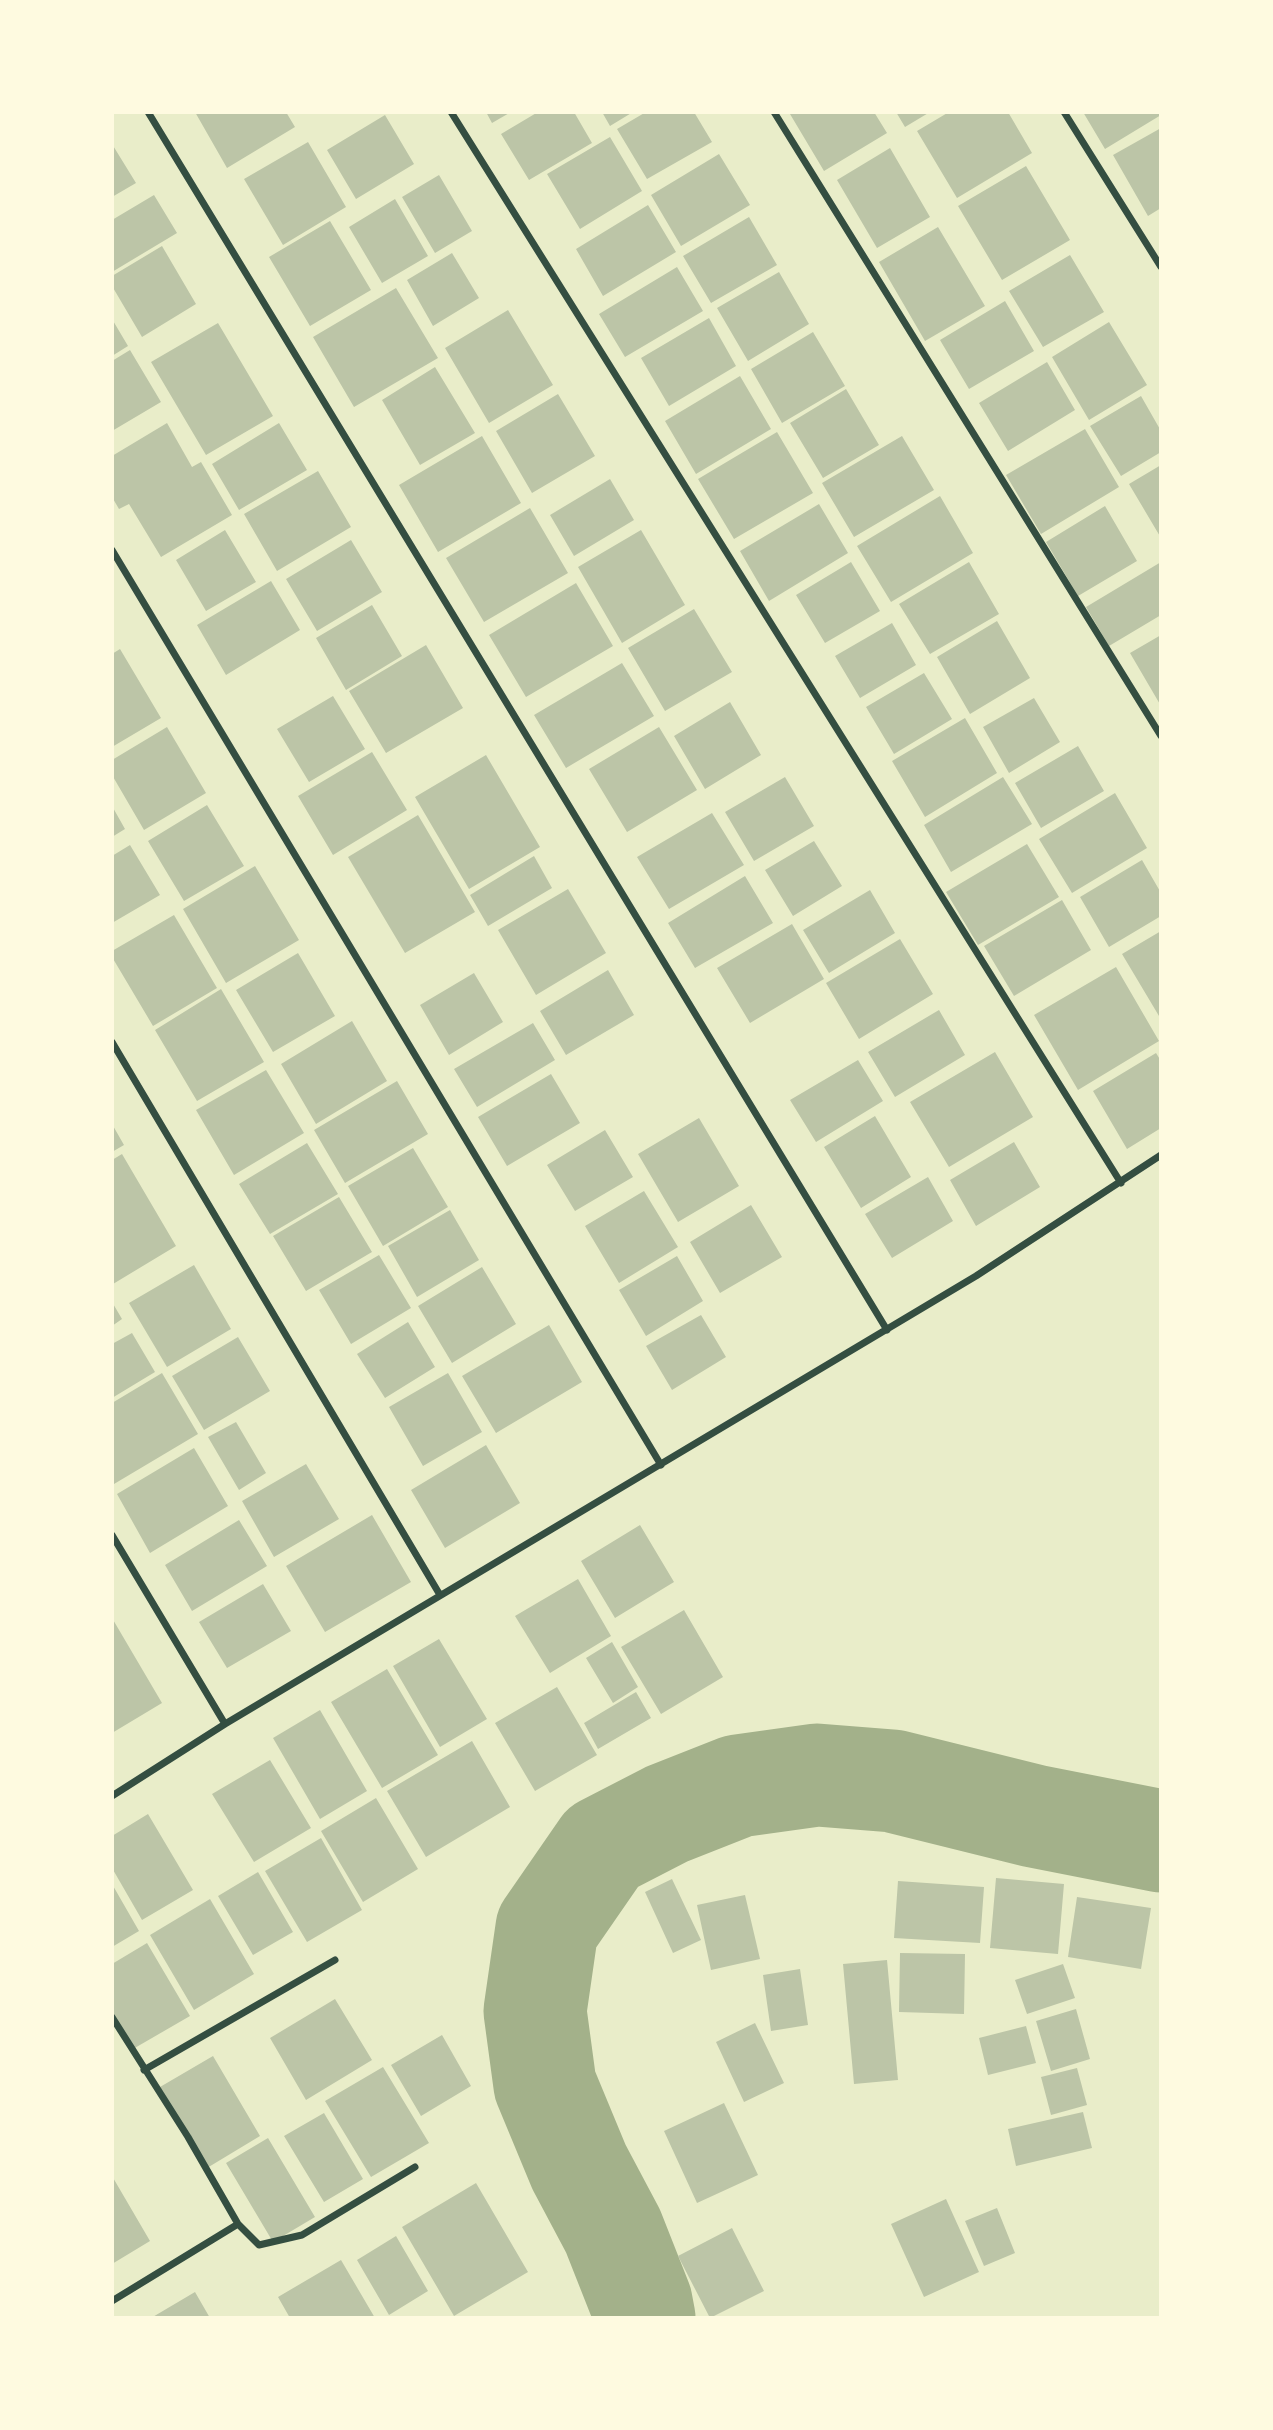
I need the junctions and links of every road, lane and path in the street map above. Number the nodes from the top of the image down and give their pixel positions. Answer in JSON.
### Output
{"nodes":[{"id":1,"x":148,"y":112,"type":"edge"},
{"id":2,"x":451,"y":112,"type":"edge"},
{"id":3,"x":774,"y":112,"type":"edge"},
{"id":4,"x":1064,"y":112,"type":"edge"},
{"id":5,"x":1161,"y":267,"type":"edge"},
{"id":6,"x":112,"y":550,"type":"edge"},
{"id":7,"x":1161,"y":737,"type":"edge"},
{"id":8,"x":112,"y":1042,"type":"edge"},
{"id":9,"x":1161,"y":1155,"type":"edge"},
{"id":10,"x":1121,"y":1183,"type":"junction"},
{"id":11,"x":887,"y":1330,"type":"junction"},
{"id":12,"x":661,"y":1465,"type":"junction"},
{"id":13,"x":112,"y":1535,"type":"edge"},
{"id":14,"x":440,"y":1595,"type":"junction"},
{"id":15,"x":225,"y":1724,"type":"junction"},
{"id":16,"x":112,"y":1796,"type":"edge"},
{"id":17,"x":335,"y":1960,"type":"dead end"},
{"id":18,"x":112,"y":2017,"type":"edge"},
{"id":19,"x":144,"y":2070,"type":"junction"},
{"id":20,"x":415,"y":2167,"type":"dead end"},
{"id":21,"x":238,"y":2224,"type":"junction"},
{"id":22,"x":112,"y":2301,"type":"edge"}],
"edges":[{"from":1,"to":11,"type":"street"},
{"from":2,"to":10,"type":"street"},
{"from":3,"to":7,"type":"street"},
{"from":4,"to":5,"type":"street"},
{"from":6,"to":12,"type":"street"},
{"from":8,"to":14,"type":"street"},
{"from":9,"to":10,"type":"street"},
{"from":10,"to":11,"type":"street"},
{"from":11,"to":12,"type":"street"},
{"from":12,"to":14,"type":"street"},
{"from":13,"to":15,"type":"street"},
{"from":14,"to":15,"type":"street"},
{"from":15,"to":16,"type":"street"},
{"from":17,"to":19,"type":"street"},
{"from":18,"to":19,"type":"street"},
{"from":19,"to":21,"type":"street"},
{"from":20,"to":21,"type":"street"},
{"from":21,"to":22,"type":"street"}]}
